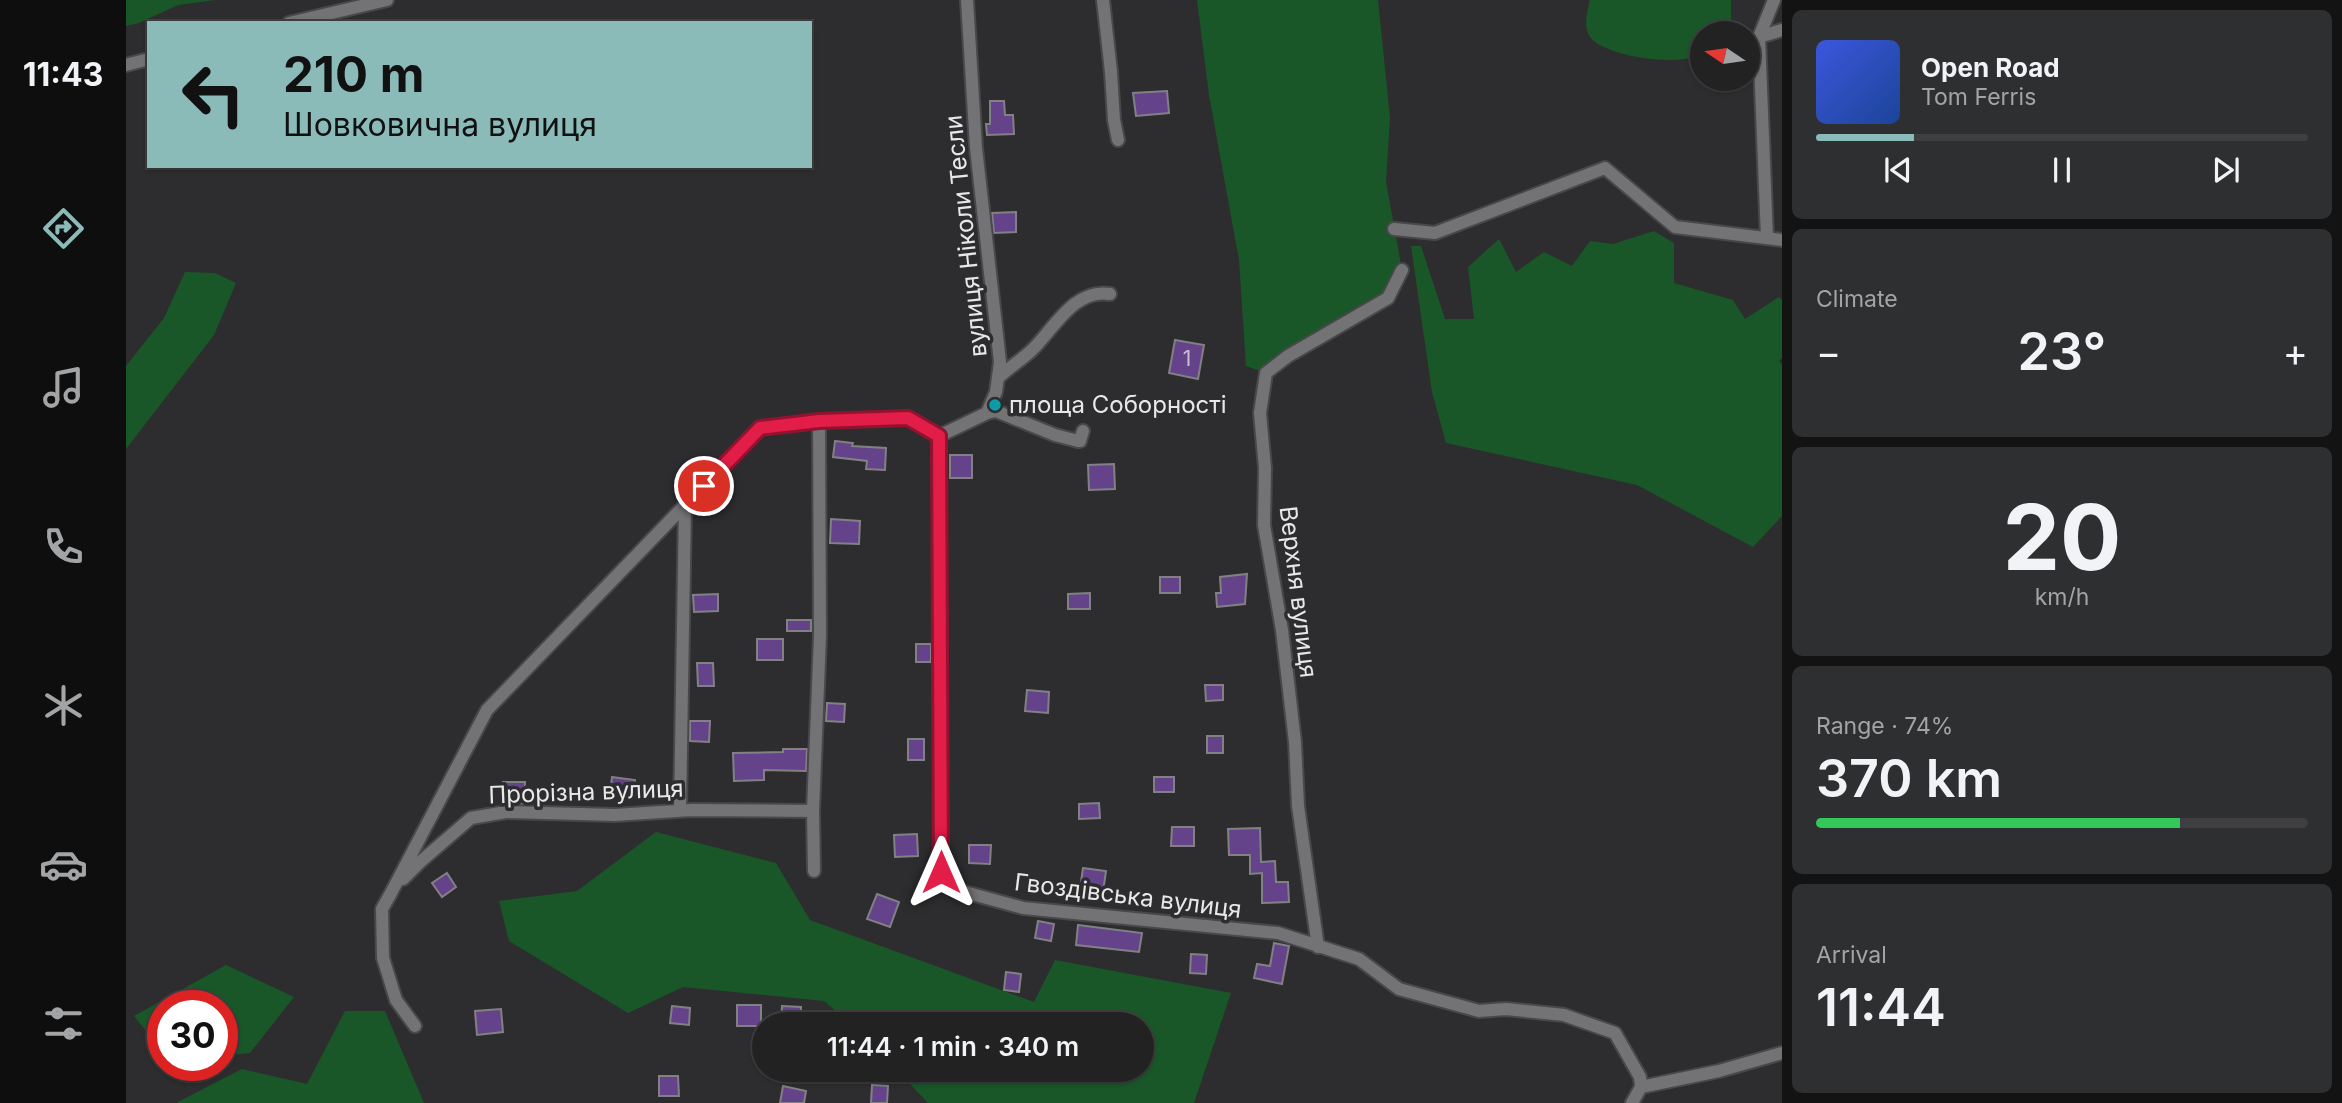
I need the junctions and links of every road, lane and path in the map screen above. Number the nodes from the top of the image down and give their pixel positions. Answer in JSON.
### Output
{"nodes":[{"id":1,"x":387,"y":0,"type":"edge"},
{"id":2,"x":967,"y":0,"type":"edge"},
{"id":3,"x":1103,"y":0,"type":"edge"},
{"id":4,"x":1774,"y":0,"type":"edge"},
{"id":5,"x":298,"y":21,"type":"edge"},
{"id":6,"x":1782,"y":30,"type":"edge"},
{"id":7,"x":1760,"y":35,"type":"edge"},
{"id":8,"x":1760,"y":37,"type":"edge"},
{"id":9,"x":147,"y":60,"type":"edge"},
{"id":10,"x":1760,"y":62,"type":"edge"},
{"id":11,"x":126,"y":65,"type":"edge"},
{"id":12,"x":1118,"y":140,"type":"dead end"},
{"id":13,"x":1394,"y":229,"type":"dead end"},
{"id":14,"x":1767,"y":238,"type":"junction"},
{"id":15,"x":1782,"y":240,"type":"edge"},
{"id":16,"x":1402,"y":270,"type":"dead end"},
{"id":17,"x":1110,"y":294,"type":"dead end"},
{"id":18,"x":998,"y":378,"type":"junction"},
{"id":19,"x":988,"y":413,"type":"junction"},
{"id":20,"x":819,"y":421,"type":"junction"},
{"id":21,"x":938,"y":435,"type":"junction"},
{"id":22,"x":1081,"y":436,"type":"dead end"},
{"id":23,"x":685,"y":505,"type":"junction"},
{"id":24,"x":680,"y":810,"type":"junction"},
{"id":25,"x":813,"y":811,"type":"junction"},
{"id":26,"x":814,"y":871,"type":"dead end"},
{"id":27,"x":391,"y":893,"type":"junction"},
{"id":28,"x":1318,"y":947,"type":"junction"},
{"id":29,"x":415,"y":1026,"type":"dead end"},
{"id":30,"x":1782,"y":1054,"type":"edge"},
{"id":31,"x":1641,"y":1087,"type":"junction"},
{"id":32,"x":1632,"y":1103,"type":"edge"}],
"edges":[{"from":1,"to":5,"type":"street"},
{"from":2,"to":18,"type":"street","name":"вулиця Ніколи Тесли"},
{"from":3,"to":12,"type":"street"},
{"from":4,"to":7,"type":"street"},
{"from":6,"to":8,"type":"street"},
{"from":9,"to":11,"type":"street"},
{"from":10,"to":14,"type":"street"},
{"from":13,"to":14,"type":"street"},
{"from":14,"to":15,"type":"street"},
{"from":16,"to":28,"type":"street","name":"Верхня вулиця"},
{"from":17,"to":18,"type":"street"},
{"from":18,"to":19,"type":"street","name":"вулиця Ніколи Тесли"},
{"from":19,"to":21,"type":"street"},
{"from":19,"to":22,"type":"street"},
{"from":20,"to":21,"type":"street"},
{"from":20,"to":23,"type":"street"},
{"from":20,"to":25,"type":"street"},
{"from":21,"to":28,"type":"street","name":"Гвоздівська вулиця"},
{"from":23,"to":24,"type":"street"},
{"from":23,"to":27,"type":"street"},
{"from":24,"to":25,"type":"street","name":"Прорізна вулиця"},
{"from":24,"to":27,"type":"street","name":"Прорізна вулиця"},
{"from":25,"to":26,"type":"street"},
{"from":27,"to":29,"type":"street"},
{"from":28,"to":31,"type":"street","name":"Гвоздівська вулиця"},
{"from":30,"to":31,"type":"street"},
{"from":31,"to":32,"type":"street"}]}
